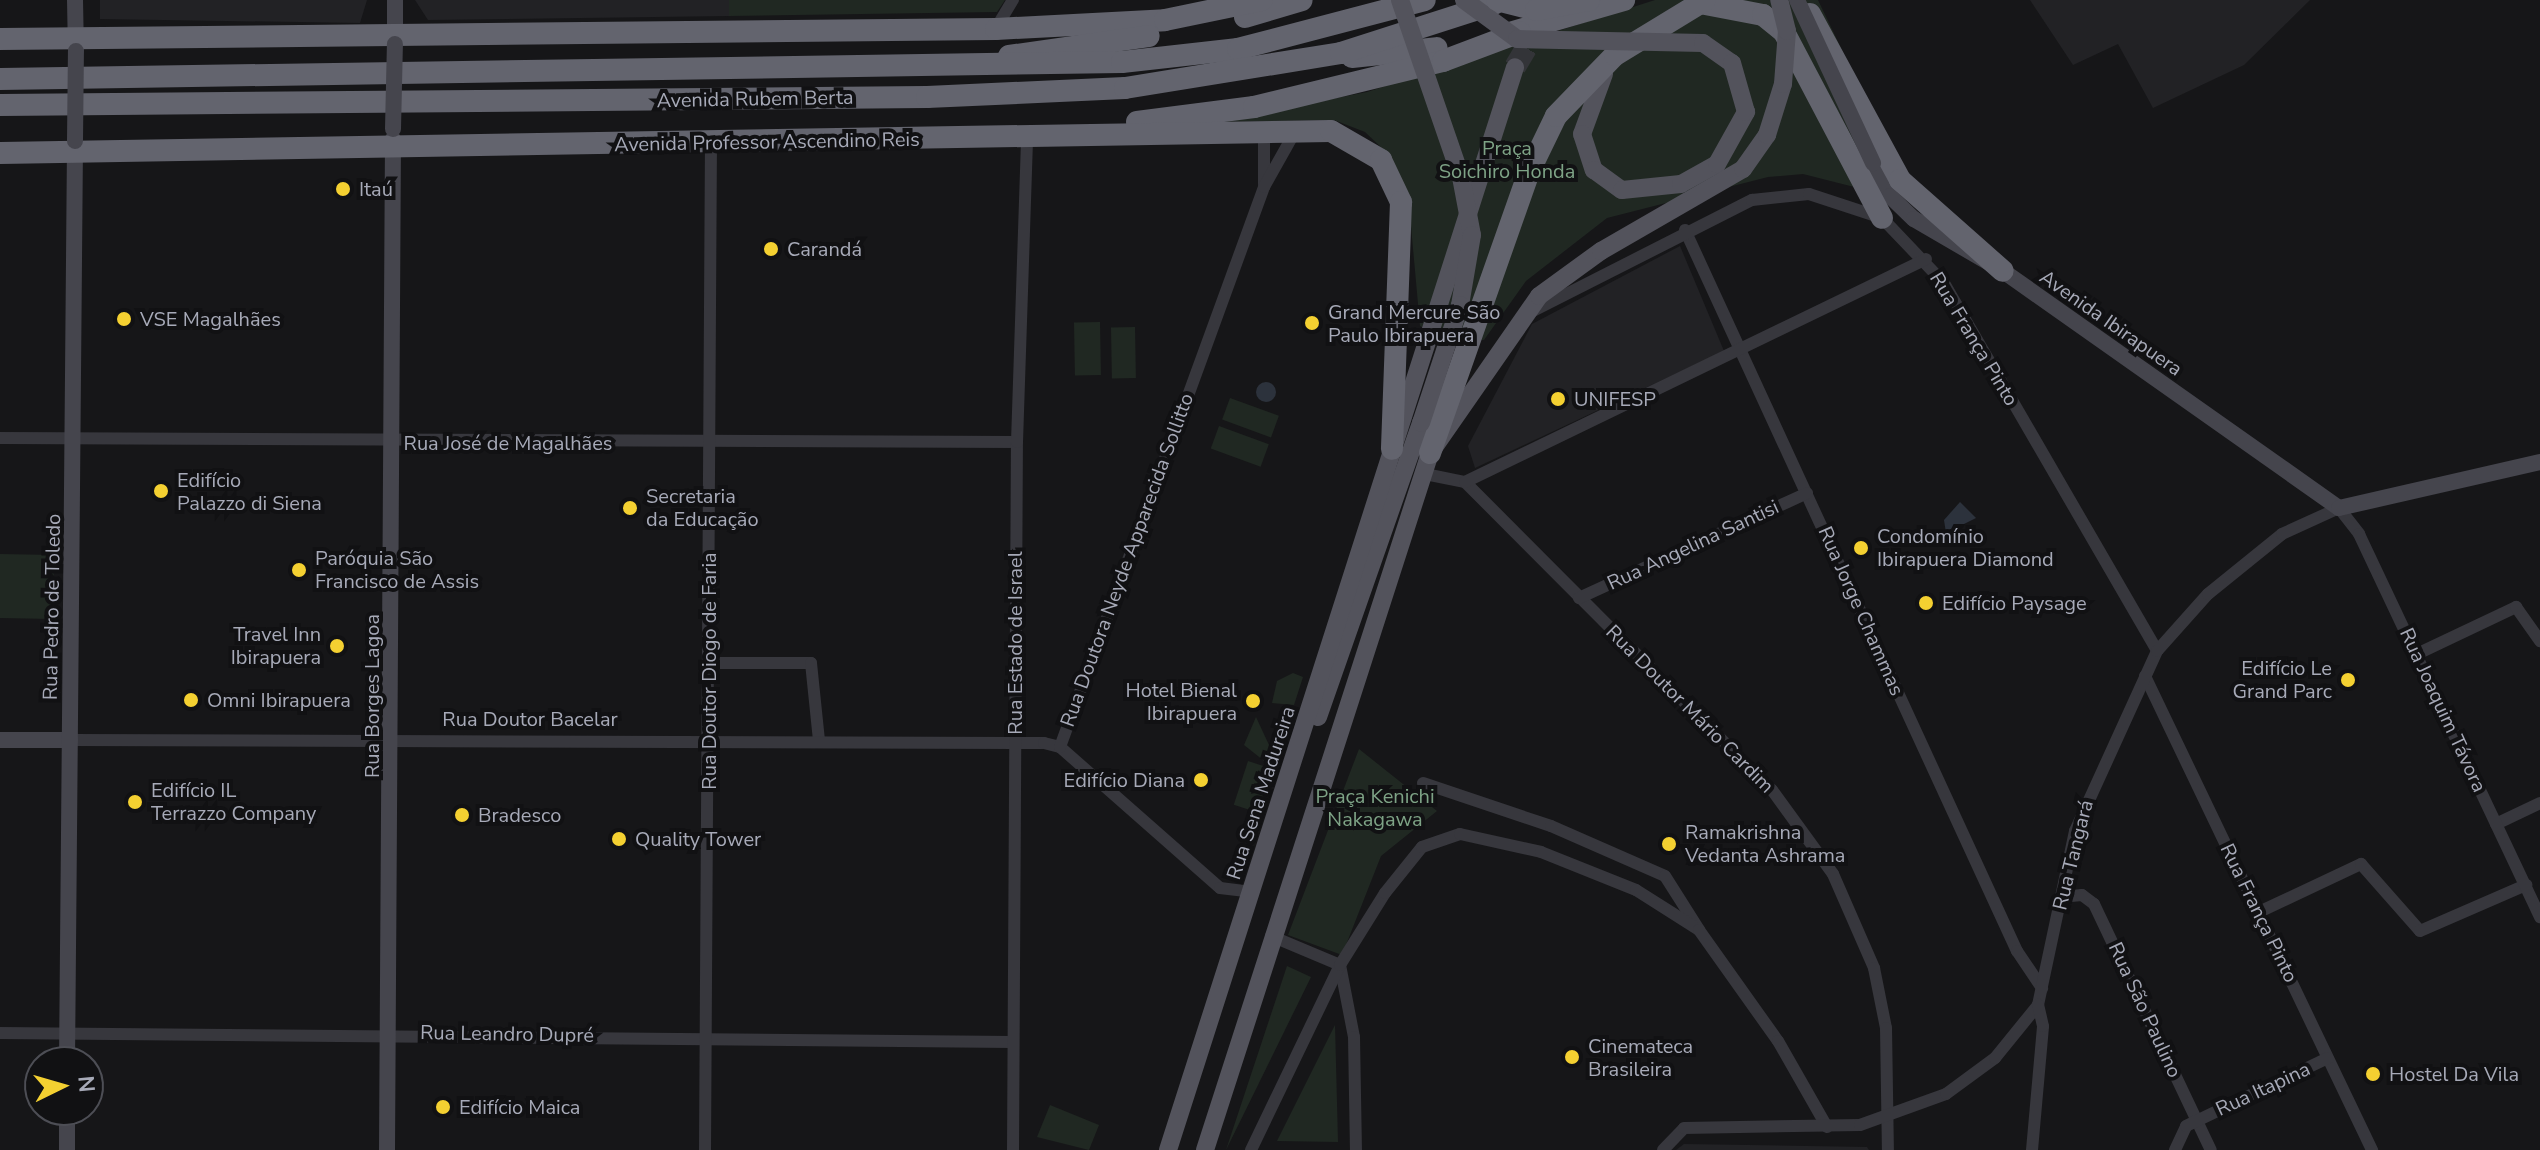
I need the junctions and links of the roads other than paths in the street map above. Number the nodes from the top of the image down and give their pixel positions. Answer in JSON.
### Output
{"nodes":[{"id":1,"x":75,"y":0,"type":"edge"},
{"id":2,"x":395,"y":0,"type":"edge"},
{"id":3,"x":1013,"y":0,"type":"edge"},
{"id":4,"x":1262,"y":0,"type":"edge"},
{"id":5,"x":1302,"y":0,"type":"edge"},
{"id":6,"x":1400,"y":0,"type":"edge"},
{"id":7,"x":1425,"y":0,"type":"edge"},
{"id":8,"x":1464,"y":0,"type":"edge"},
{"id":9,"x":1589,"y":0,"type":"edge"},
{"id":10,"x":1624,"y":0,"type":"edge"},
{"id":11,"x":1779,"y":0,"type":"edge"},
{"id":12,"x":1800,"y":0,"type":"edge"},
{"id":13,"x":1501,"y":1,"type":"edge"},
{"id":14,"x":1702,"y":1,"type":"edge"},
{"id":15,"x":1817,"y":27,"type":"junction"},
{"id":16,"x":1781,"y":28,"type":"junction"},
{"id":17,"x":996,"y":29,"type":"junction"},
{"id":18,"x":1520,"y":32,"type":"junction"},
{"id":19,"x":0,"y":39,"type":"edge"},
{"id":20,"x":395,"y":40,"type":"junction"},
{"id":21,"x":76,"y":45,"type":"junction"},
{"id":22,"x":1341,"y":53,"type":"junction"},
{"id":23,"x":1615,"y":55,"type":"junction"},
{"id":24,"x":1003,"y":65,"type":"junction"},
{"id":25,"x":1515,"y":67,"type":"tunnel mouth"},
{"id":26,"x":0,"y":79,"type":"edge"},
{"id":27,"x":0,"y":105,"type":"edge"},
{"id":28,"x":1296,"y":130,"type":"junction"},
{"id":29,"x":1264,"y":131,"type":"junction"},
{"id":30,"x":1027,"y":136,"type":"junction"},
{"id":31,"x":1072,"y":136,"type":"junction"},
{"id":32,"x":393,"y":138,"type":"junction"},
{"id":33,"x":711,"y":144,"type":"junction"},
{"id":34,"x":75,"y":147,"type":"junction"},
{"id":35,"x":0,"y":153,"type":"edge"},
{"id":36,"x":1264,"y":187,"type":"junction"},
{"id":37,"x":1882,"y":218,"type":"junction"},
{"id":38,"x":1685,"y":230,"type":"junction"},
{"id":39,"x":1926,"y":259,"type":"junction"},
{"id":40,"x":2003,"y":271,"type":"junction"},
{"id":41,"x":1516,"y":321,"type":"junction"},
{"id":42,"x":1742,"y":351,"type":"junction"},
{"id":43,"x":0,"y":438,"type":"edge"},
{"id":44,"x":74,"y":439,"type":"junction"},
{"id":45,"x":711,"y":442,"type":"junction"},
{"id":46,"x":1017,"y":442,"type":"junction"},
{"id":47,"x":392,"y":443,"type":"junction"},
{"id":48,"x":1392,"y":449,"type":"junction"},
{"id":49,"x":2540,"y":462,"type":"edge"},
{"id":50,"x":1428,"y":464,"type":"junction"},
{"id":51,"x":1465,"y":482,"type":"junction"},
{"id":52,"x":1807,"y":493,"type":"junction"},
{"id":53,"x":2339,"y":508,"type":"junction"},
{"id":54,"x":1579,"y":598,"type":"junction"},
{"id":55,"x":2540,"y":641,"type":"edge"},
{"id":56,"x":2157,"y":651,"type":"junction"},
{"id":57,"x":2417,"y":654,"type":"junction"},
{"id":58,"x":707,"y":663,"type":"junction"},
{"id":59,"x":2145,"y":676,"type":"junction"},
{"id":60,"x":392,"y":739,"type":"junction"},
{"id":61,"x":0,"y":740,"type":"edge"},
{"id":62,"x":70,"y":740,"type":"junction"},
{"id":63,"x":709,"y":740,"type":"junction"},
{"id":64,"x":819,"y":741,"type":"junction"},
{"id":65,"x":1014,"y":741,"type":"junction"},
{"id":66,"x":1300,"y":742,"type":"junction"},
{"id":67,"x":1060,"y":747,"type":"junction"},
{"id":68,"x":1423,"y":783,"type":"dead end"},
{"id":69,"x":2540,"y":803,"type":"edge"},
{"id":70,"x":2496,"y":824,"type":"junction"},
{"id":71,"x":2526,"y":885,"type":"junction"},
{"id":72,"x":1252,"y":892,"type":"junction"},
{"id":73,"x":2060,"y":897,"type":"junction"},
{"id":74,"x":2259,"y":912,"type":"junction"},
{"id":75,"x":2540,"y":917,"type":"edge"},
{"id":76,"x":1699,"y":930,"type":"junction"},
{"id":77,"x":1271,"y":936,"type":"junction"},
{"id":78,"x":1340,"y":965,"type":"junction"},
{"id":79,"x":2042,"y":988,"type":"junction"},
{"id":80,"x":2038,"y":1005,"type":"junction"},
{"id":81,"x":0,"y":1033,"type":"edge"},
{"id":82,"x":388,"y":1033,"type":"junction"},
{"id":83,"x":67,"y":1034,"type":"junction"},
{"id":84,"x":707,"y":1038,"type":"junction"},
{"id":85,"x":1013,"y":1042,"type":"junction"},
{"id":86,"x":67,"y":1046,"type":"edge"},
{"id":87,"x":2328,"y":1058,"type":"junction"},
{"id":88,"x":1889,"y":1115,"type":"junction"},
{"id":89,"x":2197,"y":1120,"type":"junction"},
{"id":90,"x":67,"y":1126,"type":"edge"},
{"id":91,"x":1827,"y":1127,"type":"junction"},
{"id":92,"x":67,"y":1150,"type":"edge"},
{"id":93,"x":387,"y":1150,"type":"edge"},
{"id":94,"x":705,"y":1150,"type":"edge"},
{"id":95,"x":1013,"y":1150,"type":"edge"},
{"id":96,"x":1168,"y":1150,"type":"edge"},
{"id":97,"x":1205,"y":1150,"type":"edge"},
{"id":98,"x":1251,"y":1150,"type":"edge"},
{"id":99,"x":1356,"y":1150,"type":"edge"},
{"id":100,"x":1663,"y":1150,"type":"edge"},
{"id":101,"x":1888,"y":1150,"type":"edge"},
{"id":102,"x":2032,"y":1150,"type":"edge"},
{"id":103,"x":2175,"y":1150,"type":"edge"},
{"id":104,"x":2211,"y":1150,"type":"edge"},
{"id":105,"x":2372,"y":1150,"type":"edge"}],
"edges":[{"from":1,"to":21,"type":"street"},
{"from":2,"to":20,"type":"street"},
{"from":3,"to":17,"type":"street"},
{"from":4,"to":17,"type":"highway"},
{"from":5,"to":24,"type":"highway"},
{"from":6,"to":66,"type":"main road","bridge":true},
{"from":7,"to":24,"type":"highway","name":"Avenida Rubem Berta"},
{"from":8,"to":23,"type":"main road","bridge":true},
{"from":9,"to":13,"type":"highway","bridge":true},
{"from":10,"to":18,"type":"highway"},
{"from":11,"to":41,"type":"main road","bridge":true},
{"from":12,"to":15,"type":"highway"},
{"from":12,"to":40,"type":"street","name":"Avenida Ibirapuera","bridge":true},
{"from":13,"to":22,"type":"highway","name":"Avenida Rubem Berta"},
{"from":14,"to":16,"type":"highway"},
{"from":14,"to":23,"type":"highway"},
{"from":15,"to":16,"type":"highway"},
{"from":15,"to":40,"type":"highway"},
{"from":16,"to":37,"type":"highway"},
{"from":17,"to":20,"type":"highway"},
{"from":18,"to":22,"type":"highway"},
{"from":18,"to":31,"type":"highway","name":"Avenida Professor Ascendino Reis"},
{"from":19,"to":21,"type":"highway"},
{"from":20,"to":21,"type":"highway"},
{"from":20,"to":32,"type":"street","name":"Rua Borges Lagoa","bridge":true},
{"from":21,"to":34,"type":"street","name":"Rua Pedro de Toledo","bridge":true},
{"from":22,"to":27,"type":"highway","name":"Avenida Rubem Berta"},
{"from":23,"to":50,"type":"highway"},
{"from":24,"to":26,"type":"highway","name":"Avenida Rubem Berta"},
{"from":25,"to":48,"type":"main road","name":"Rua Sena Madureira"},
{"from":28,"to":29,"type":"highway"},
{"from":28,"to":36,"type":"street"},
{"from":28,"to":48,"type":"highway"},
{"from":29,"to":31,"type":"highway"},
{"from":29,"to":36,"type":"street"},
{"from":30,"to":31,"type":"highway","name":"Avenida Professor Ascendino Reis"},
{"from":30,"to":33,"type":"highway","name":"Avenida Professor Ascendino Reis"},
{"from":30,"to":46,"type":"street","name":"Rua Estado de Israel"},
{"from":32,"to":33,"type":"highway","name":"Avenida Professor Ascendino Reis"},
{"from":32,"to":34,"type":"highway","name":"Avenida Professor Ascendino Reis"},
{"from":32,"to":47,"type":"street","name":"Rua Borges Lagoa"},
{"from":33,"to":45,"type":"street","name":"Rua Doutor Diogo de Faria"},
{"from":34,"to":35,"type":"highway","name":"Avenida Professor Ascendino Reis"},
{"from":34,"to":44,"type":"street","name":"Rua Pedro de Toledo"},
{"from":36,"to":67,"type":"street","name":"Rua Doutora Neyde Apparecida Sollitto"},
{"from":37,"to":38,"type":"street","name":"Rua França Pinto"},
{"from":37,"to":39,"type":"street","name":"Rua França Pinto"},
{"from":38,"to":41,"type":"street","name":"Rua França Pinto"},
{"from":38,"to":42,"type":"street","name":"Rua Jorge Chammas"},
{"from":39,"to":42,"type":"street"},
{"from":39,"to":56,"type":"street","name":"Rua França Pinto"},
{"from":40,"to":53,"type":"street","name":"Avenida Ibirapuera"},
{"from":41,"to":50,"type":"main road"},
{"from":42,"to":51,"type":"street"},
{"from":42,"to":52,"type":"street","name":"Rua Jorge Chammas"},
{"from":43,"to":44,"type":"street","name":"Rua José de Magalhães"},
{"from":44,"to":47,"type":"street","name":"Rua José de Magalhães"},
{"from":44,"to":62,"type":"street","name":"Rua Pedro de Toledo"},
{"from":45,"to":46,"type":"street","name":"Rua José de Magalhães"},
{"from":45,"to":47,"type":"street","name":"Rua José de Magalhães"},
{"from":45,"to":58,"type":"street","name":"Rua Doutor Diogo de Faria"},
{"from":46,"to":65,"type":"street","name":"Rua Estado de Israel"},
{"from":47,"to":60,"type":"street","name":"Rua Borges Lagoa"},
{"from":48,"to":66,"type":"main road","name":"Rua Sena Madureira"},
{"from":49,"to":53,"type":"street"},
{"from":50,"to":51,"type":"street"},
{"from":50,"to":77,"type":"main road"},
{"from":51,"to":54,"type":"street","name":"Rua Doutor Mário Cardim"},
{"from":52,"to":54,"type":"street","name":"Rua Angelina Santisi"},
{"from":52,"to":79,"type":"street","name":"Rua Jorge Chammas"},
{"from":53,"to":56,"type":"street","name":"Rua Tangará"},
{"from":53,"to":57,"type":"street","name":"Rua Joaquim Távora"},
{"from":54,"to":88,"type":"street","name":"Rua Doutor Mário Cardim"},
{"from":55,"to":57,"type":"street"},
{"from":56,"to":59,"type":"street","name":"Rua Tangará"},
{"from":57,"to":70,"type":"street","name":"Rua Joaquim Távora"},
{"from":58,"to":63,"type":"street","name":"Rua Doutor Diogo de Faria"},
{"from":58,"to":64,"type":"street"},
{"from":59,"to":73,"type":"street","name":"Rua Tangará"},
{"from":59,"to":74,"type":"street","name":"Rua França Pinto"},
{"from":60,"to":62,"type":"street","name":"Rua Doutor Bacelar"},
{"from":60,"to":63,"type":"street","name":"Rua Doutor Bacelar"},
{"from":60,"to":82,"type":"street","name":"Rua Borges Lagoa"},
{"from":61,"to":62,"type":"street","name":"Rua Doutor Bacelar"},
{"from":62,"to":83,"type":"street","name":"Rua Pedro de Toledo"},
{"from":63,"to":64,"type":"street","name":"Rua Doutor Bacelar"},
{"from":63,"to":84,"type":"street","name":"Rua Doutor Diogo de Faria"},
{"from":64,"to":65,"type":"street","name":"Rua Doutor Bacelar"},
{"from":65,"to":67,"type":"street","name":"Rua Doutor Bacelar"},
{"from":65,"to":85,"type":"street","name":"Rua Estado de Israel"},
{"from":66,"to":72,"type":"main road","name":"Rua Sena Madureira"},
{"from":67,"to":72,"type":"street","name":"Rua Doutora Neyde Apparecida Sollitto"},
{"from":68,"to":76,"type":"street"},
{"from":69,"to":70,"type":"street"},
{"from":70,"to":71,"type":"street","name":"Rua Joaquim Távora"},
{"from":71,"to":74,"type":"street"},
{"from":71,"to":75,"type":"street","name":"Rua Joaquim Távora"},
{"from":72,"to":96,"type":"main road","name":"Rua Sena Madureira"},
{"from":73,"to":79,"type":"street","name":"Rua Tangará"},
{"from":73,"to":89,"type":"street","name":"Rua São Paulino"},
{"from":74,"to":87,"type":"street","name":"Rua França Pinto"},
{"from":76,"to":78,"type":"street"},
{"from":76,"to":91,"type":"street"},
{"from":77,"to":78,"type":"street"},
{"from":77,"to":97,"type":"main road"},
{"from":78,"to":98,"type":"street"},
{"from":78,"to":99,"type":"street"},
{"from":79,"to":80,"type":"street","name":"Rua Tangará"},
{"from":80,"to":88,"type":"street","name":"Rua Tangará"},
{"from":80,"to":102,"type":"street"},
{"from":81,"to":83,"type":"street","name":"Rua Leandro Dupré"},
{"from":82,"to":83,"type":"street","name":"Rua Leandro Dupré"},
{"from":82,"to":84,"type":"street","name":"Rua Leandro Dupré"},
{"from":82,"to":93,"type":"street","name":"Rua Borges Lagoa"},
{"from":83,"to":86,"type":"street","name":"Rua Pedro de Toledo"},
{"from":84,"to":85,"type":"street","name":"Rua Leandro Dupré"},
{"from":84,"to":94,"type":"street","name":"Rua Doutor Diogo de Faria"},
{"from":85,"to":95,"type":"street","name":"Rua Estado de Israel"},
{"from":87,"to":89,"type":"street","name":"Rua Itapina"},
{"from":87,"to":105,"type":"street","name":"Rua França Pinto"},
{"from":88,"to":91,"type":"street","name":"Rua Tangará"},
{"from":88,"to":101,"type":"street","name":"Rua Doutor Mário Cardim"},
{"from":89,"to":103,"type":"street"},
{"from":89,"to":104,"type":"street","name":"Rua São Paulino"},
{"from":90,"to":92,"type":"street"},
{"from":91,"to":100,"type":"street","name":"Rua Tangará"}]}
